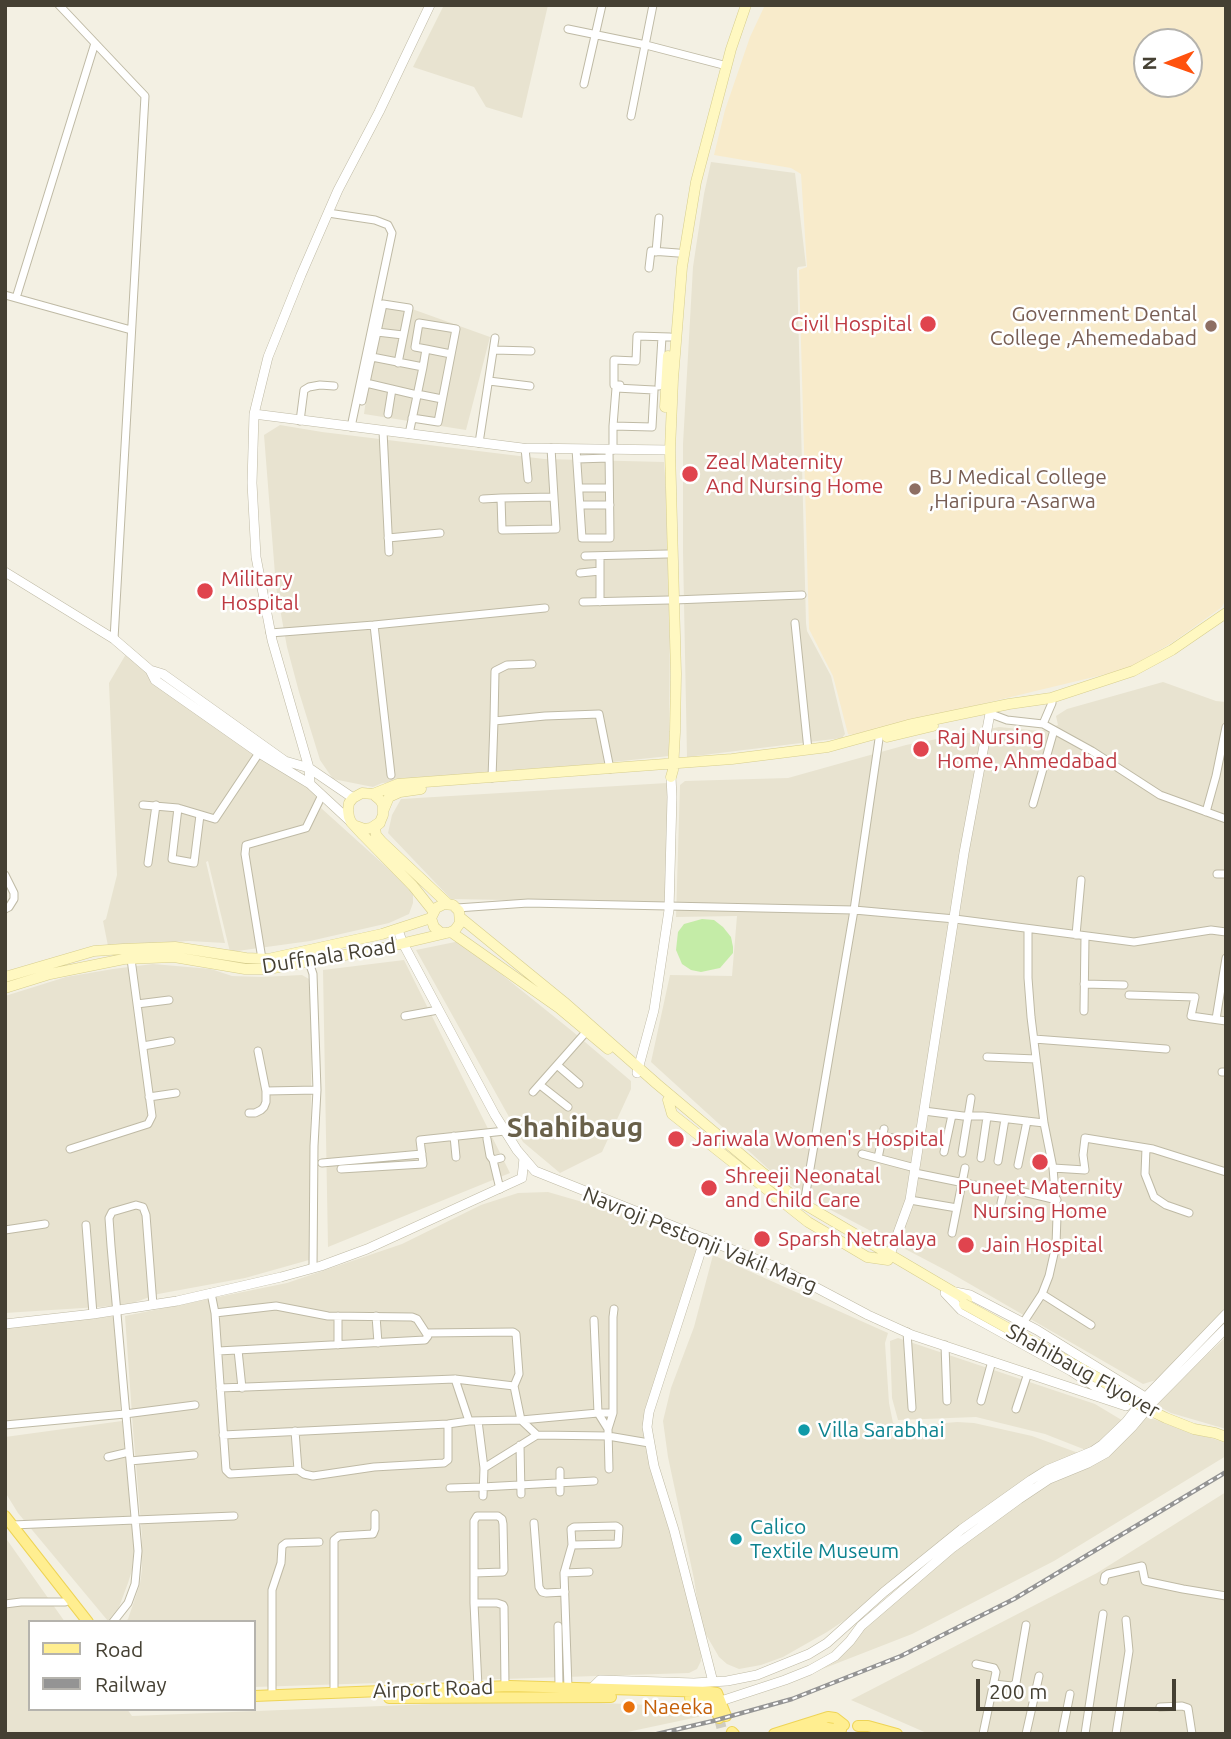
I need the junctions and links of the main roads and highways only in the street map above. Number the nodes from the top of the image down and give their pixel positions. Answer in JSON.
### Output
{"nodes":[{"id":1,"x":746,"y":5,"type":"edge"},
{"id":2,"x":724,"y":66,"type":"junction"},
{"id":3,"x":667,"y":450,"type":"junction"},
{"id":4,"x":672,"y":600,"type":"junction"},
{"id":5,"x":1226,"y":612,"type":"edge"},
{"id":6,"x":1226,"y":620,"type":"edge"},
{"id":7,"x":991,"y":711,"type":"junction"},
{"id":8,"x":671,"y":769,"type":"junction"},
{"id":9,"x":373,"y":794,"type":"junction"},
{"id":10,"x":384,"y":809,"type":"junction"},
{"id":11,"x":380,"y":822,"type":"junction"},
{"id":12,"x":354,"y":824,"type":"junction"},
{"id":13,"x":455,"y":910,"type":"junction"},
{"id":14,"x":432,"y":914,"type":"junction"},
{"id":15,"x":448,"y":933,"type":"junction"},
{"id":16,"x":5,"y":977,"type":"edge"},
{"id":17,"x":5,"y":988,"type":"edge"},
{"id":18,"x":638,"y":1070,"type":"junction"},
{"id":19,"x":889,"y":1257,"type":"junction"},
{"id":20,"x":1226,"y":1434,"type":"edge"},
{"id":21,"x":8,"y":1522,"type":"edge"},
{"id":22,"x":78,"y":1620,"type":"edge"},
{"id":23,"x":86,"y":1620,"type":"edge"},
{"id":24,"x":592,"y":1692,"type":"junction"},
{"id":25,"x":611,"y":1693,"type":"junction"},
{"id":26,"x":256,"y":1696,"type":"edge"},
{"id":27,"x":256,"y":1702,"type":"edge"},
{"id":28,"x":842,"y":1730,"type":"edge"},
{"id":29,"x":860,"y":1730,"type":"edge"},
{"id":30,"x":774,"y":1734,"type":"edge"},
{"id":31,"x":799,"y":1734,"type":"edge"},
{"id":32,"x":897,"y":1734,"type":"edge"}],
"edges":[{"from":1,"to":2,"type":"main road"},
{"from":2,"to":3,"type":"main road"},
{"from":2,"to":3,"type":"main road"},
{"from":3,"to":4,"type":"main road"},
{"from":3,"to":4,"type":"main road"},
{"from":4,"to":8,"type":"main road"},
{"from":5,"to":7,"type":"main road"},
{"from":6,"to":7,"type":"main road"},
{"from":7,"to":8,"type":"main road"},
{"from":7,"to":8,"type":"main road"},
{"from":8,"to":9,"type":"main road"},
{"from":8,"to":10,"type":"main road"},
{"from":9,"to":10,"type":"main road"},
{"from":9,"to":12,"type":"main road"},
{"from":10,"to":11,"type":"main road"},
{"from":11,"to":12,"type":"main road"},
{"from":11,"to":13,"type":"main road"},
{"from":12,"to":14,"type":"main road"},
{"from":13,"to":14,"type":"main road"},
{"from":13,"to":15,"type":"main road"},
{"from":13,"to":18,"type":"main road"},
{"from":14,"to":15,"type":"main road"},
{"from":14,"to":16,"type":"main road"},
{"from":15,"to":17,"type":"main road","name":"Duffnala Road"},
{"from":15,"to":18,"type":"main road"},
{"from":18,"to":19,"type":"main road"},
{"from":18,"to":19,"type":"main road"},
{"from":19,"to":20,"type":"main road","name":"Shahibaug Flyover","bridge":true},
{"from":21,"to":22,"type":"main road"},
{"from":21,"to":23,"type":"main road"},
{"from":24,"to":25,"type":"main road","name":"Airport Road"},
{"from":24,"to":26,"type":"main road","name":"Airport Road"},
{"from":24,"to":27,"type":"main road","name":"Airport Road"},
{"from":25,"to":25,"type":"main road"},
{"from":28,"to":29,"type":"main road"},
{"from":28,"to":30,"type":"main road"},
{"from":28,"to":31,"type":"main road"},
{"from":29,"to":32,"type":"main road"}]}
